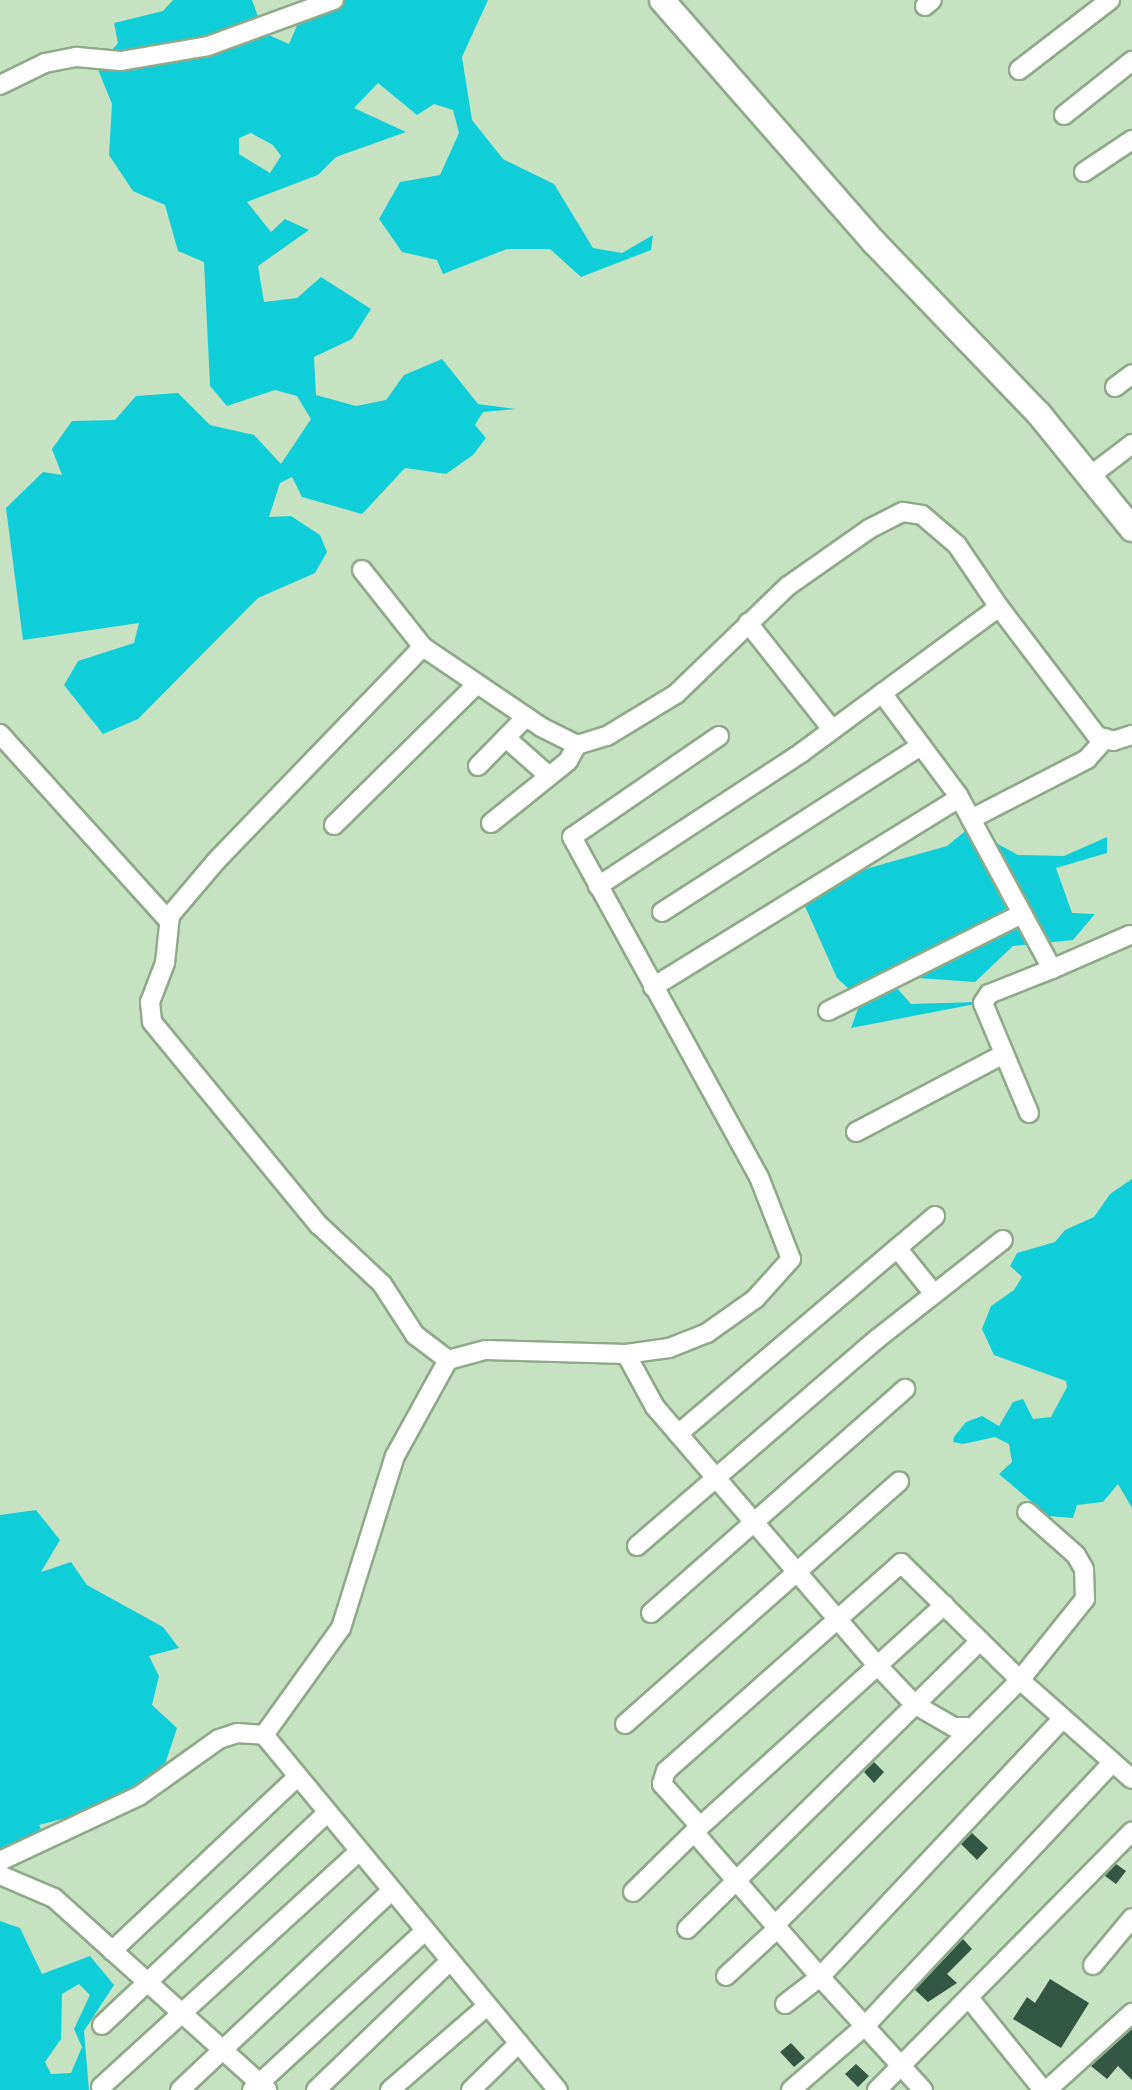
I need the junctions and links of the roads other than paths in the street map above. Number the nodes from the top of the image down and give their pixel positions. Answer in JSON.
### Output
{"nodes":[{"id":1,"x":334,"y":0,"type":"edge"},
{"id":2,"x":662,"y":0,"type":"edge"},
{"id":3,"x":1110,"y":0,"type":"edge"},
{"id":4,"x":1132,"y":61,"type":"edge"},
{"id":5,"x":1019,"y":70,"type":"dead end"},
{"id":6,"x":0,"y":85,"type":"edge"},
{"id":7,"x":1064,"y":115,"type":"dead end"},
{"id":8,"x":1132,"y":140,"type":"edge"},
{"id":9,"x":1084,"y":172,"type":"dead end"},
{"id":10,"x":1132,"y":374,"type":"edge"},
{"id":11,"x":1115,"y":387,"type":"dead end"},
{"id":12,"x":1132,"y":444,"type":"edge"},
{"id":13,"x":1090,"y":476,"type":"junction"},
{"id":14,"x":1132,"y":529,"type":"edge"},
{"id":15,"x":362,"y":570,"type":"dead end"},
{"id":16,"x":999,"y":607,"type":"junction"},
{"id":17,"x":748,"y":623,"type":"junction"},
{"id":18,"x":423,"y":647,"type":"junction"},
{"id":19,"x":477,"y":684,"type":"junction"},
{"id":20,"x":882,"y":693,"type":"junction"},
{"id":21,"x":526,"y":717,"type":"junction"},
{"id":22,"x":831,"y":728,"type":"junction"},
{"id":23,"x":0,"y":734,"type":"edge"},
{"id":24,"x":1132,"y":735,"type":"edge"},
{"id":25,"x":719,"y":736,"type":"dead end"},
{"id":26,"x":506,"y":738,"type":"junction"},
{"id":27,"x":1106,"y":738,"type":"junction"},
{"id":28,"x":577,"y":745,"type":"junction"},
{"id":29,"x":921,"y":746,"type":"junction"},
{"id":30,"x":478,"y":766,"type":"dead end"},
{"id":31,"x":549,"y":776,"type":"junction"},
{"id":32,"x":959,"y":798,"type":"junction"},
{"id":33,"x":971,"y":819,"type":"junction"},
{"id":34,"x":491,"y":823,"type":"dead end"},
{"id":35,"x":334,"y":825,"type":"dead end"},
{"id":36,"x":598,"y":886,"type":"junction"},
{"id":37,"x":662,"y":912,"type":"dead end"},
{"id":38,"x":1022,"y":914,"type":"junction"},
{"id":39,"x":170,"y":916,"type":"junction"},
{"id":40,"x":1130,"y":935,"type":"dead end"},
{"id":41,"x":1052,"y":969,"type":"junction"},
{"id":42,"x":653,"y":987,"type":"junction"},
{"id":43,"x":828,"y":1011,"type":"dead end"},
{"id":44,"x":1004,"y":1054,"type":"junction"},
{"id":45,"x":1029,"y":1113,"type":"dead end"},
{"id":46,"x":856,"y":1132,"type":"dead end"},
{"id":47,"x":935,"y":1216,"type":"dead end"},
{"id":48,"x":1003,"y":1240,"type":"dead end"},
{"id":49,"x":897,"y":1248,"type":"junction"},
{"id":50,"x":934,"y":1294,"type":"junction"},
{"id":51,"x":626,"y":1354,"type":"junction"},
{"id":52,"x":448,"y":1360,"type":"junction"},
{"id":53,"x":905,"y":1389,"type":"dead end"},
{"id":54,"x":678,"y":1434,"type":"junction"},
{"id":55,"x":718,"y":1480,"type":"junction"},
{"id":56,"x":899,"y":1482,"type":"dead end"},
{"id":57,"x":1027,"y":1512,"type":"dead end"},
{"id":58,"x":756,"y":1525,"type":"junction"},
{"id":59,"x":637,"y":1546,"type":"dead end"},
{"id":60,"x":798,"y":1574,"type":"junction"},
{"id":61,"x":944,"y":1605,"type":"junction"},
{"id":62,"x":651,"y":1613,"type":"dead end"},
{"id":63,"x":838,"y":1620,"type":"junction"},
{"id":64,"x":980,"y":1641,"type":"junction"},
{"id":65,"x":878,"y":1666,"type":"junction"},
{"id":66,"x":1020,"y":1680,"type":"junction"},
{"id":67,"x":914,"y":1704,"type":"junction"},
{"id":68,"x":1063,"y":1718,"type":"junction"},
{"id":69,"x":625,"y":1724,"type":"dead end"},
{"id":70,"x":973,"y":1727,"type":"junction"},
{"id":71,"x":264,"y":1735,"type":"junction"},
{"id":72,"x":1113,"y":1762,"type":"junction"},
{"id":73,"x":296,"y":1778,"type":"junction"},
{"id":74,"x":1132,"y":1779,"type":"edge"},
{"id":75,"x":326,"y":1814,"type":"junction"},
{"id":76,"x":696,"y":1828,"type":"junction"},
{"id":77,"x":1132,"y":1831,"type":"edge"},
{"id":78,"x":358,"y":1852,"type":"junction"},
{"id":79,"x":0,"y":1861,"type":"edge"},
{"id":80,"x":0,"y":1875,"type":"edge"},
{"id":81,"x":736,"y":1882,"type":"junction"},
{"id":82,"x":391,"y":1891,"type":"junction"},
{"id":83,"x":633,"y":1892,"type":"dead end"},
{"id":84,"x":1132,"y":1918,"type":"edge"},
{"id":85,"x":776,"y":1927,"type":"junction"},
{"id":86,"x":687,"y":1929,"type":"dead end"},
{"id":87,"x":425,"y":1931,"type":"junction"},
{"id":88,"x":112,"y":1951,"type":"junction"},
{"id":89,"x":450,"y":1961,"type":"junction"},
{"id":90,"x":1093,"y":1965,"type":"dead end"},
{"id":91,"x":726,"y":1976,"type":"dead end"},
{"id":92,"x":820,"y":1977,"type":"junction"},
{"id":93,"x":147,"y":1983,"type":"junction"},
{"id":94,"x":969,"y":1998,"type":"junction"},
{"id":95,"x":785,"y":2004,"type":"dead end"},
{"id":96,"x":487,"y":2006,"type":"junction"},
{"id":97,"x":1132,"y":2013,"type":"edge"},
{"id":98,"x":183,"y":2016,"type":"junction"},
{"id":99,"x":102,"y":2025,"type":"dead end"},
{"id":100,"x":865,"y":2026,"type":"junction"},
{"id":101,"x":519,"y":2043,"type":"junction"},
{"id":102,"x":221,"y":2050,"type":"junction"},
{"id":103,"x":902,"y":2067,"type":"junction"},
{"id":104,"x":101,"y":2087,"type":"dead end"},
{"id":105,"x":1055,"y":2087,"type":"edge"},
{"id":106,"x":259,"y":2088,"type":"edge"},
{"id":107,"x":551,"y":2088,"type":"edge"},
{"id":108,"x":180,"y":2090,"type":"edge"},
{"id":109,"x":316,"y":2090,"type":"edge"},
{"id":110,"x":390,"y":2090,"type":"edge"},
{"id":111,"x":471,"y":2090,"type":"edge"},
{"id":112,"x":791,"y":2090,"type":"edge"},
{"id":113,"x":877,"y":2090,"type":"edge"},
{"id":114,"x":923,"y":2090,"type":"edge"}],
"edges":[{"from":1,"to":6,"type":"street"},
{"from":2,"to":13,"type":"street"},
{"from":3,"to":5,"type":"street"},
{"from":4,"to":7,"type":"street"},
{"from":8,"to":9,"type":"street"},
{"from":10,"to":11,"type":"street"},
{"from":12,"to":13,"type":"street"},
{"from":13,"to":14,"type":"street"},
{"from":15,"to":18,"type":"street"},
{"from":16,"to":17,"type":"street"},
{"from":16,"to":20,"type":"street"},
{"from":16,"to":27,"type":"street"},
{"from":17,"to":22,"type":"street"},
{"from":17,"to":28,"type":"street"},
{"from":18,"to":19,"type":"street"},
{"from":18,"to":39,"type":"street"},
{"from":19,"to":21,"type":"street"},
{"from":19,"to":35,"type":"street"},
{"from":20,"to":22,"type":"street"},
{"from":20,"to":29,"type":"street"},
{"from":21,"to":26,"type":"street"},
{"from":21,"to":28,"type":"street"},
{"from":22,"to":36,"type":"street"},
{"from":23,"to":39,"type":"street"},
{"from":24,"to":27,"type":"street"},
{"from":25,"to":36,"type":"street"},
{"from":26,"to":30,"type":"street"},
{"from":26,"to":31,"type":"street"},
{"from":27,"to":33,"type":"street"},
{"from":28,"to":31,"type":"street"},
{"from":29,"to":32,"type":"street"},
{"from":29,"to":37,"type":"street"},
{"from":31,"to":34,"type":"street"},
{"from":32,"to":33,"type":"street"},
{"from":32,"to":42,"type":"street"},
{"from":33,"to":38,"type":"street"},
{"from":36,"to":42,"type":"street"},
{"from":38,"to":41,"type":"street"},
{"from":38,"to":43,"type":"street"},
{"from":39,"to":52,"type":"street"},
{"from":40,"to":41,"type":"street"},
{"from":41,"to":44,"type":"street"},
{"from":42,"to":51,"type":"street"},
{"from":44,"to":45,"type":"street"},
{"from":44,"to":46,"type":"street"},
{"from":47,"to":49,"type":"street"},
{"from":48,"to":50,"type":"street"},
{"from":49,"to":50,"type":"street"},
{"from":49,"to":54,"type":"street"},
{"from":50,"to":55,"type":"street"},
{"from":51,"to":52,"type":"street"},
{"from":51,"to":54,"type":"street"},
{"from":52,"to":71,"type":"street"},
{"from":53,"to":58,"type":"street"},
{"from":54,"to":55,"type":"street"},
{"from":55,"to":58,"type":"street"},
{"from":55,"to":59,"type":"street"},
{"from":56,"to":60,"type":"street"},
{"from":57,"to":66,"type":"street"},
{"from":58,"to":60,"type":"street"},
{"from":58,"to":62,"type":"street"},
{"from":60,"to":63,"type":"street"},
{"from":60,"to":69,"type":"street"},
{"from":61,"to":63,"type":"street"},
{"from":61,"to":64,"type":"street"},
{"from":61,"to":65,"type":"street"},
{"from":63,"to":65,"type":"street"},
{"from":63,"to":76,"type":"street"},
{"from":64,"to":66,"type":"street"},
{"from":64,"to":67,"type":"street"},
{"from":65,"to":67,"type":"street"},
{"from":65,"to":76,"type":"street"},
{"from":66,"to":68,"type":"street"},
{"from":66,"to":70,"type":"street"},
{"from":67,"to":70,"type":"street"},
{"from":67,"to":81,"type":"street"},
{"from":68,"to":72,"type":"street"},
{"from":68,"to":92,"type":"street"},
{"from":70,"to":85,"type":"street"},
{"from":71,"to":73,"type":"street"},
{"from":71,"to":79,"type":"street"},
{"from":72,"to":74,"type":"street"},
{"from":72,"to":100,"type":"street"},
{"from":73,"to":75,"type":"street"},
{"from":73,"to":88,"type":"street"},
{"from":75,"to":78,"type":"street"},
{"from":75,"to":93,"type":"street"},
{"from":76,"to":81,"type":"street"},
{"from":76,"to":83,"type":"street"},
{"from":77,"to":94,"type":"street"},
{"from":78,"to":82,"type":"street"},
{"from":78,"to":98,"type":"street"},
{"from":80,"to":88,"type":"street"},
{"from":81,"to":85,"type":"street"},
{"from":81,"to":86,"type":"street"},
{"from":82,"to":87,"type":"street"},
{"from":82,"to":102,"type":"street"},
{"from":84,"to":90,"type":"street"},
{"from":85,"to":91,"type":"street"},
{"from":85,"to":92,"type":"street"},
{"from":87,"to":89,"type":"street"},
{"from":87,"to":106,"type":"street"},
{"from":88,"to":93,"type":"street"},
{"from":89,"to":96,"type":"street"},
{"from":89,"to":109,"type":"street"},
{"from":92,"to":95,"type":"street"},
{"from":92,"to":100,"type":"street"},
{"from":93,"to":98,"type":"street"},
{"from":93,"to":99,"type":"street"},
{"from":94,"to":103,"type":"street"},
{"from":94,"to":105,"type":"street"},
{"from":96,"to":101,"type":"street"},
{"from":96,"to":110,"type":"street"},
{"from":97,"to":105,"type":"street"},
{"from":98,"to":102,"type":"street"},
{"from":98,"to":104,"type":"street"},
{"from":100,"to":103,"type":"street"},
{"from":100,"to":112,"type":"street"},
{"from":101,"to":107,"type":"street"},
{"from":101,"to":111,"type":"street"},
{"from":102,"to":106,"type":"street"},
{"from":102,"to":108,"type":"street"},
{"from":103,"to":113,"type":"street"},
{"from":103,"to":114,"type":"street"}]}
